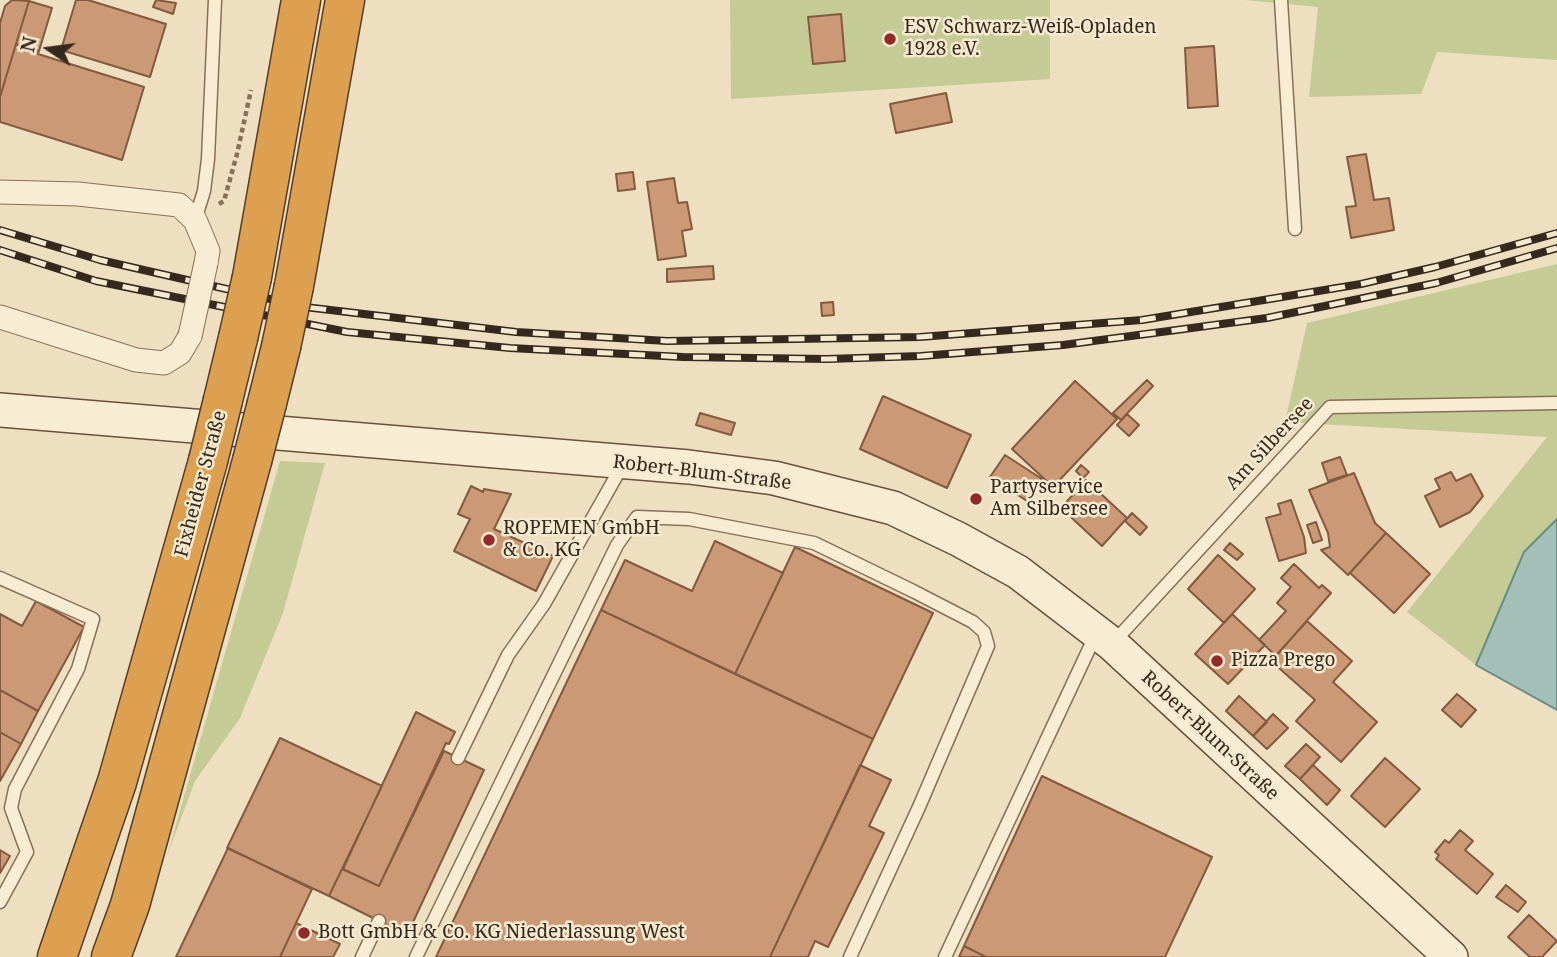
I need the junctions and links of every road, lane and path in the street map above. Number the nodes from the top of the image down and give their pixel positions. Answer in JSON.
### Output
{"nodes":[{"id":1,"x":215,"y":0,"type":"edge"},
{"id":2,"x":301,"y":0,"type":"edge"},
{"id":3,"x":345,"y":0,"type":"edge"},
{"id":4,"x":1281,"y":0,"type":"edge"},
{"id":5,"x":253,"y":77,"type":"dead end"},
{"id":6,"x":0,"y":192,"type":"edge"},
{"id":7,"x":195,"y":220,"type":"junction"},
{"id":8,"x":1295,"y":229,"type":"dead end"},
{"id":9,"x":0,"y":317,"type":"edge"},
{"id":10,"x":1557,"y":404,"type":"edge"},
{"id":11,"x":0,"y":410,"type":"edge"},
{"id":12,"x":624,"y":462,"type":"junction"},
{"id":13,"x":0,"y":578,"type":"edge"},
{"id":14,"x":1105,"y":638,"type":"junction"},
{"id":15,"x":458,"y":758,"type":"dead end"},
{"id":16,"x":0,"y":902,"type":"edge"},
{"id":17,"x":379,"y":921,"type":"dead end"},
{"id":18,"x":57,"y":957,"type":"edge"},
{"id":19,"x":111,"y":957,"type":"edge"},
{"id":20,"x":362,"y":957,"type":"edge"},
{"id":21,"x":416,"y":957,"type":"edge"},
{"id":22,"x":850,"y":957,"type":"edge"},
{"id":23,"x":945,"y":957,"type":"edge"},
{"id":24,"x":1451,"y":957,"type":"edge"}],
"edges":[{"from":1,"to":7,"type":"lane"},
{"from":2,"to":18,"type":"highway","name":"Fixheider Straße","bridge":true},
{"from":3,"to":19,"type":"highway","bridge":true},
{"from":4,"to":8,"type":"lane"},
{"from":5,"to":7,"type":"path"},
{"from":6,"to":7,"type":"street"},
{"from":7,"to":9,"type":"street","bridge":true},
{"from":10,"to":14,"type":"lane","name":"Am Silbersee"},
{"from":11,"to":12,"type":"main road","name":"Robert-Blum-Straße"},
{"from":12,"to":14,"type":"main road","name":"Robert-Blum-Straße"},
{"from":12,"to":15,"type":"lane"},
{"from":13,"to":16,"type":"lane"},
{"from":14,"to":23,"type":"lane","name":"Am Silbersee"},
{"from":14,"to":24,"type":"main road","name":"Robert-Blum-Straße"},
{"from":17,"to":20,"type":"lane"},
{"from":21,"to":22,"type":"lane"}]}
